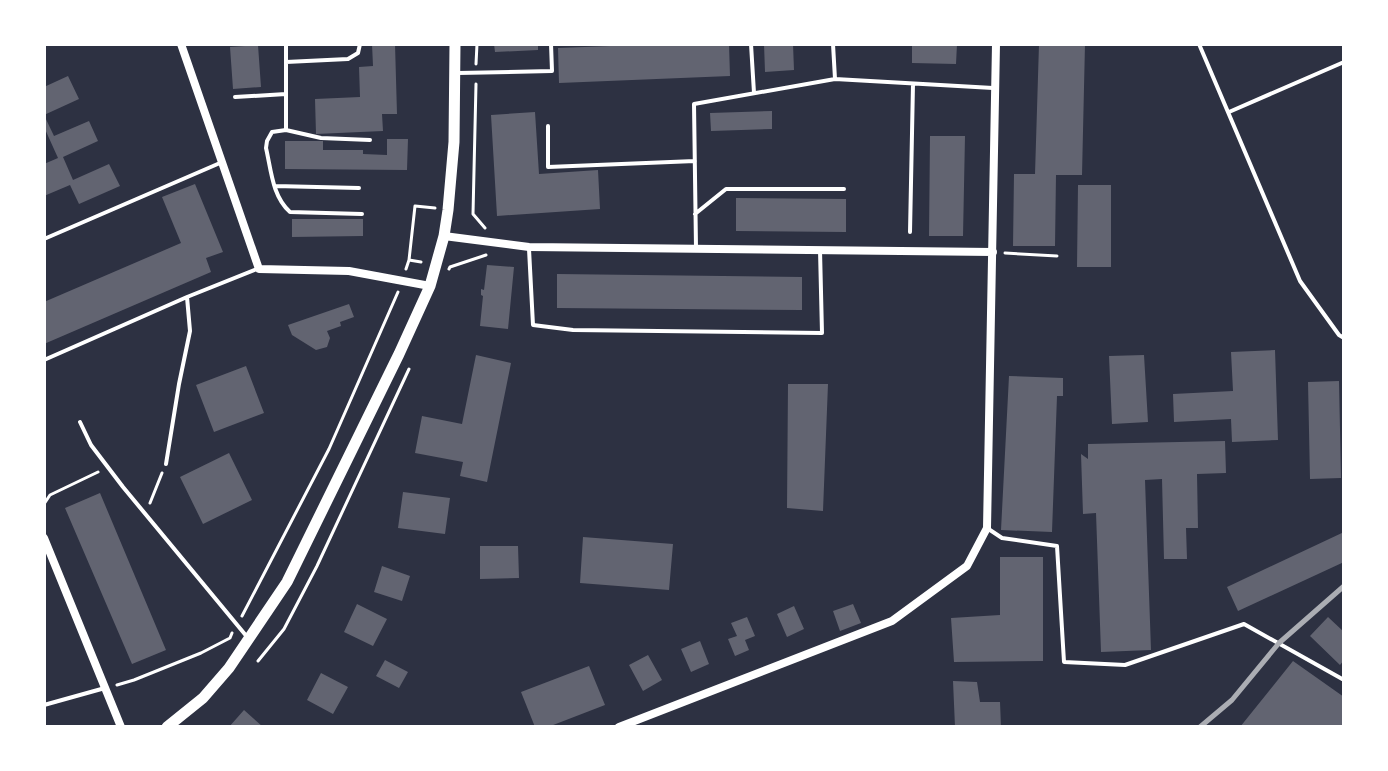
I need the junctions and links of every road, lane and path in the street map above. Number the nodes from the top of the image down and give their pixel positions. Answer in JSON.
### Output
{"nodes":[{"id":1,"x":181,"y":44,"type":"edge"},
{"id":2,"x":286,"y":44,"type":"edge"},
{"id":3,"x":360,"y":44,"type":"edge"},
{"id":4,"x":455,"y":44,"type":"edge"},
{"id":5,"x":477,"y":44,"type":"edge"},
{"id":6,"x":551,"y":44,"type":"edge"},
{"id":7,"x":751,"y":44,"type":"edge"},
{"id":8,"x":833,"y":44,"type":"edge"},
{"id":9,"x":996,"y":44,"type":"edge"},
{"id":10,"x":1199,"y":44,"type":"edge"},
{"id":11,"x":286,"y":62,"type":"junction"},
{"id":12,"x":1344,"y":62,"type":"edge"},
{"id":13,"x":476,"y":72,"type":"junction"},
{"id":14,"x":455,"y":73,"type":"junction"},
{"id":15,"x":835,"y":79,"type":"junction"},
{"id":16,"x":913,"y":84,"type":"junction"},
{"id":17,"x":996,"y":89,"type":"junction"},
{"id":18,"x":754,"y":93,"type":"junction"},
{"id":19,"x":286,"y":94,"type":"junction"},
{"id":20,"x":235,"y":97,"type":"dead end"},
{"id":21,"x":1228,"y":112,"type":"junction"},
{"id":22,"x":548,"y":126,"type":"dead end"},
{"id":23,"x":286,"y":130,"type":"junction"},
{"id":24,"x":370,"y":140,"type":"dead end"},
{"id":25,"x":695,"y":161,"type":"junction"},
{"id":26,"x":222,"y":162,"type":"junction"},
{"id":27,"x":275,"y":186,"type":"junction"},
{"id":28,"x":359,"y":188,"type":"dead end"},
{"id":29,"x":844,"y":189,"type":"dead end"},
{"id":30,"x":435,"y":208,"type":"dead end"},
{"id":31,"x":362,"y":214,"type":"dead end"},
{"id":32,"x":695,"y":214,"type":"junction"},
{"id":33,"x":487,"y":230,"type":"dead end"},
{"id":34,"x":910,"y":232,"type":"dead end"},
{"id":35,"x":444,"y":236,"type":"junction"},
{"id":36,"x":44,"y":239,"type":"edge"},
{"id":37,"x":529,"y":247,"type":"junction"},
{"id":38,"x":696,"y":248,"type":"junction"},
{"id":39,"x":820,"y":249,"type":"junction"},
{"id":40,"x":993,"y":252,"type":"junction"},
{"id":41,"x":486,"y":255,"type":"dead end"},
{"id":42,"x":1057,"y":256,"type":"dead end"},
{"id":43,"x":409,"y":260,"type":"junction"},
{"id":44,"x":425,"y":262,"type":"dead end"},
{"id":45,"x":259,"y":269,"type":"junction"},
{"id":46,"x":402,"y":281,"type":"junction"},
{"id":47,"x":444,"y":281,"type":"dead end"},
{"id":48,"x":430,"y":286,"type":"junction"},
{"id":49,"x":187,"y":297,"type":"junction"},
{"id":50,"x":1344,"y":338,"type":"edge"},
{"id":51,"x":44,"y":360,"type":"edge"},
{"id":52,"x":412,"y":361,"type":"dead end"},
{"id":53,"x":80,"y":422,"type":"dead end"},
{"id":54,"x":166,"y":464,"type":"joint"},
{"id":55,"x":108,"y":467,"type":"junction"},
{"id":56,"x":44,"y":504,"type":"edge"},
{"id":57,"x":145,"y":514,"type":"junction"},
{"id":58,"x":987,"y":528,"type":"junction"},
{"id":59,"x":44,"y":538,"type":"edge"},
{"id":60,"x":237,"y":625,"type":"junction"},
{"id":61,"x":249,"y":640,"type":"junction"},
{"id":62,"x":258,"y":661,"type":"dead end"},
{"id":63,"x":1344,"y":680,"type":"edge"},
{"id":64,"x":105,"y":688,"type":"junction"},
{"id":65,"x":44,"y":705,"type":"edge"},
{"id":66,"x":643,"y":723,"type":"edge"},
{"id":67,"x":121,"y":727,"type":"edge"},
{"id":68,"x":167,"y":727,"type":"edge"},
{"id":69,"x":619,"y":727,"type":"edge"}],
"edges":[{"from":1,"to":26,"type":"street"},
{"from":2,"to":11,"type":"lane"},
{"from":3,"to":11,"type":"lane"},
{"from":4,"to":14,"type":"street"},
{"from":5,"to":13,"type":"path"},
{"from":6,"to":13,"type":"lane"},
{"from":7,"to":18,"type":"lane"},
{"from":8,"to":15,"type":"lane"},
{"from":9,"to":17,"type":"street"},
{"from":10,"to":21,"type":"lane"},
{"from":11,"to":19,"type":"lane"},
{"from":12,"to":21,"type":"lane"},
{"from":13,"to":14,"type":"lane"},
{"from":13,"to":33,"type":"path"},
{"from":14,"to":35,"type":"street"},
{"from":15,"to":16,"type":"lane"},
{"from":15,"to":18,"type":"lane"},
{"from":16,"to":17,"type":"lane"},
{"from":16,"to":34,"type":"lane"},
{"from":17,"to":40,"type":"street"},
{"from":18,"to":25,"type":"lane"},
{"from":19,"to":20,"type":"lane"},
{"from":19,"to":23,"type":"lane"},
{"from":21,"to":50,"type":"lane"},
{"from":22,"to":25,"type":"lane"},
{"from":23,"to":24,"type":"lane"},
{"from":23,"to":27,"type":"lane"},
{"from":25,"to":32,"type":"lane"},
{"from":26,"to":36,"type":"lane"},
{"from":26,"to":45,"type":"street"},
{"from":27,"to":28,"type":"lane"},
{"from":27,"to":31,"type":"lane"},
{"from":29,"to":32,"type":"lane"},
{"from":30,"to":43,"type":"path"},
{"from":32,"to":38,"type":"lane"},
{"from":35,"to":37,"type":"street"},
{"from":35,"to":48,"type":"street"},
{"from":37,"to":38,"type":"street"},
{"from":37,"to":39,"type":"lane"},
{"from":38,"to":39,"type":"street"},
{"from":39,"to":40,"type":"street"},
{"from":40,"to":42,"type":"path"},
{"from":40,"to":58,"type":"street"},
{"from":41,"to":47,"type":"path"},
{"from":43,"to":44,"type":"path"},
{"from":43,"to":46,"type":"path"},
{"from":45,"to":46,"type":"street"},
{"from":45,"to":49,"type":"lane"},
{"from":46,"to":48,"type":"street"},
{"from":46,"to":60,"type":"path"},
{"from":48,"to":61,"type":"street"},
{"from":49,"to":51,"type":"lane"},
{"from":49,"to":54,"type":"lane"},
{"from":52,"to":62,"type":"path"},
{"from":53,"to":55,"type":"lane"},
{"from":54,"to":57,"type":"path"},
{"from":55,"to":56,"type":"path"},
{"from":55,"to":57,"type":"lane"},
{"from":57,"to":60,"type":"lane"},
{"from":58,"to":63,"type":"lane"},
{"from":58,"to":66,"type":"street"},
{"from":59,"to":64,"type":"street"},
{"from":60,"to":61,"type":"lane"},
{"from":60,"to":64,"type":"path"},
{"from":61,"to":68,"type":"street"},
{"from":64,"to":65,"type":"lane"},
{"from":64,"to":67,"type":"street"},
{"from":66,"to":69,"type":"street"}]}
